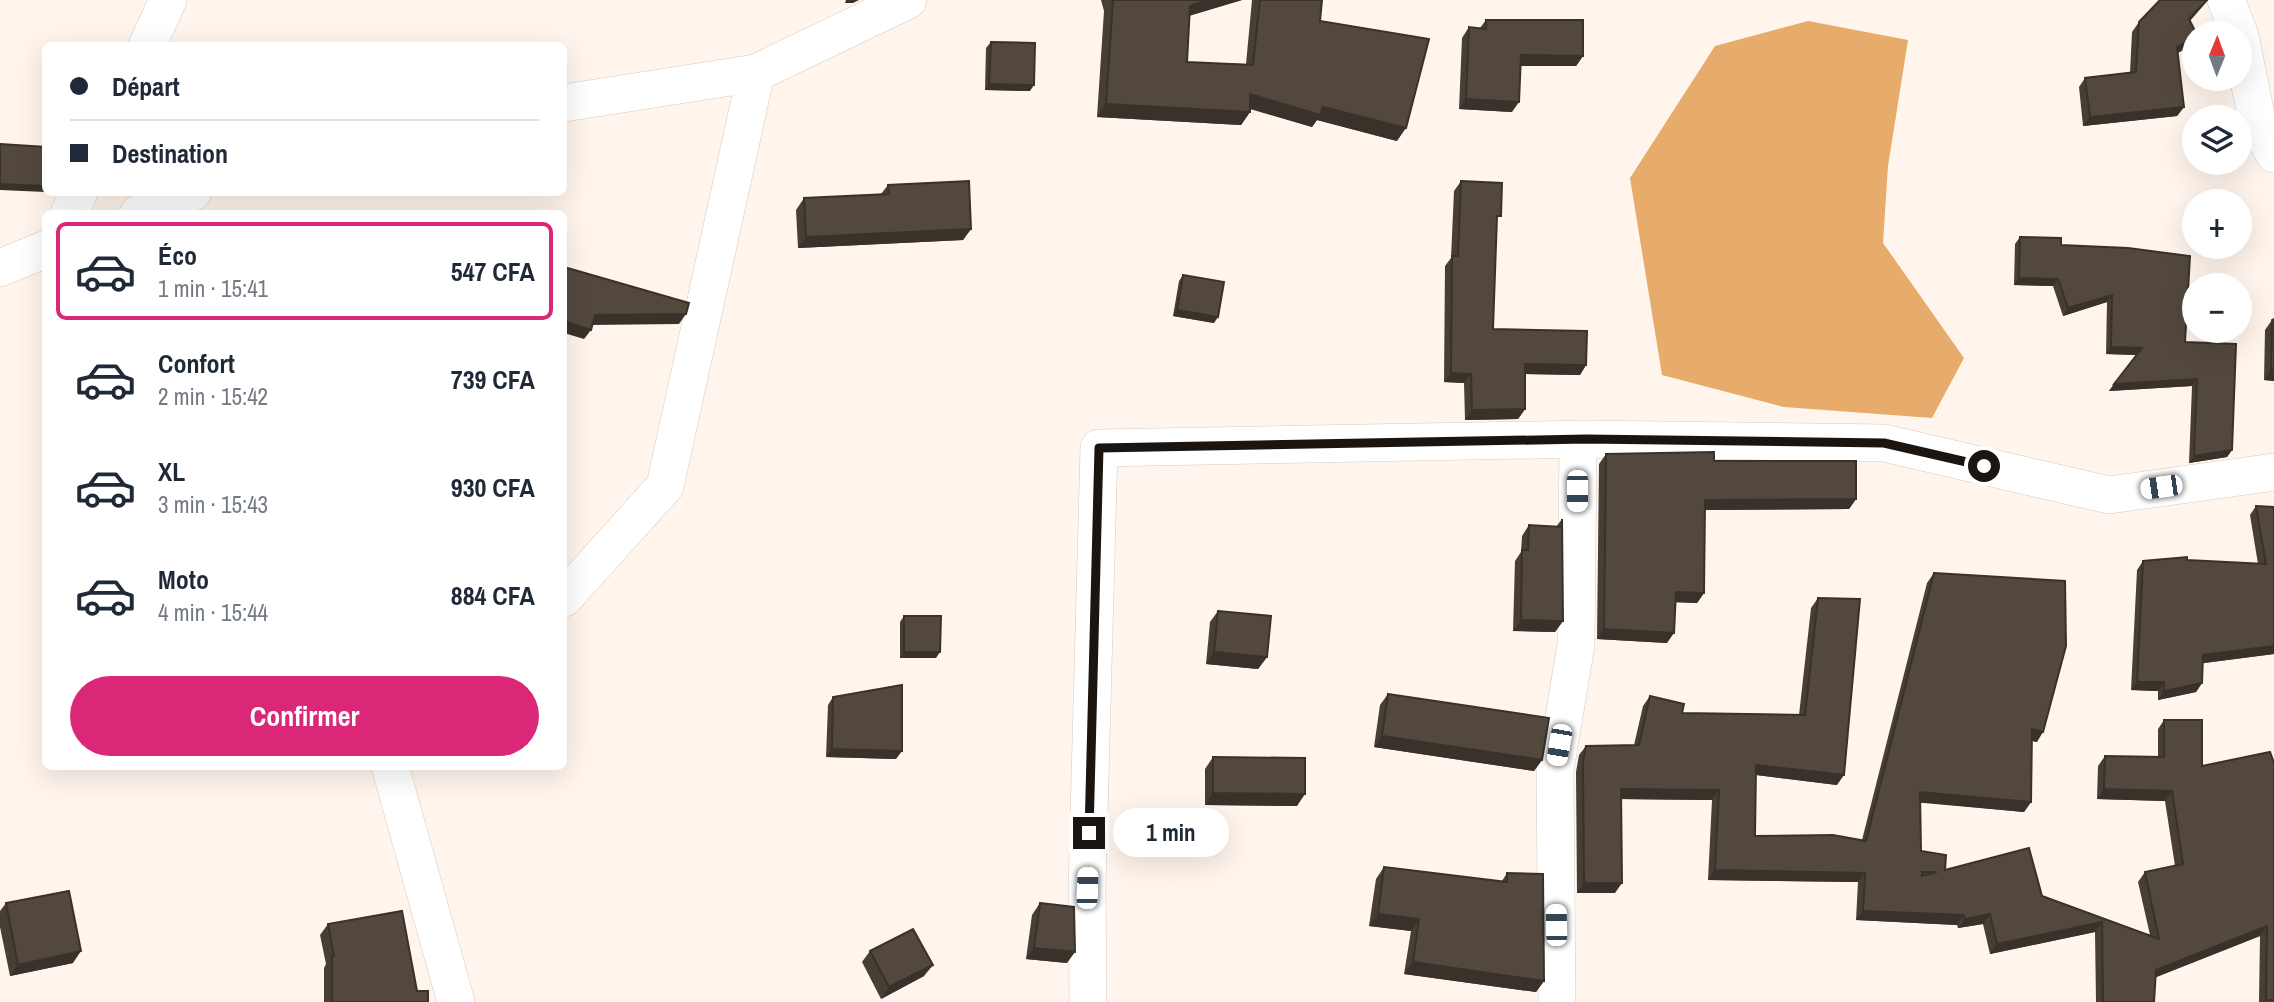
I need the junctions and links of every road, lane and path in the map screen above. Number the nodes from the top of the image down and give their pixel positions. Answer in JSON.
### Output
{"nodes":[{"id":1,"x":167,"y":0,"type":"edge"},
{"id":2,"x":908,"y":0,"type":"edge"},
{"id":3,"x":2225,"y":0,"type":"edge"},
{"id":4,"x":2234,"y":21,"type":"edge"},
{"id":5,"x":149,"y":42,"type":"edge"},
{"id":6,"x":756,"y":73,"type":"junction"},
{"id":7,"x":2251,"y":91,"type":"edge"},
{"id":8,"x":567,"y":103,"type":"edge"},
{"id":9,"x":2274,"y":154,"type":"edge"},
{"id":10,"x":183,"y":196,"type":"edge"},
{"id":11,"x":148,"y":210,"type":"edge"},
{"id":12,"x":42,"y":251,"type":"edge"},
{"id":13,"x":0,"y":268,"type":"edge"},
{"id":14,"x":1578,"y":440,"type":"junction"},
{"id":15,"x":2274,"y":472,"type":"edge"},
{"id":16,"x":567,"y":595,"type":"edge"},
{"id":17,"x":391,"y":770,"type":"edge"},
{"id":18,"x":456,"y":1002,"type":"edge"},
{"id":19,"x":1088,"y":1002,"type":"edge"},
{"id":20,"x":1557,"y":1002,"type":"edge"}],
"edges":[{"from":1,"to":5,"type":"street"},
{"from":2,"to":6,"type":"street"},
{"from":3,"to":4,"type":"street"},
{"from":6,"to":8,"type":"street"},
{"from":6,"to":16,"type":"street"},
{"from":7,"to":9,"type":"street"},
{"from":10,"to":11,"type":"street"},
{"from":12,"to":13,"type":"street"},
{"from":14,"to":15,"type":"street"},
{"from":14,"to":19,"type":"street"},
{"from":14,"to":20,"type":"street"},
{"from":17,"to":18,"type":"street"}]}
